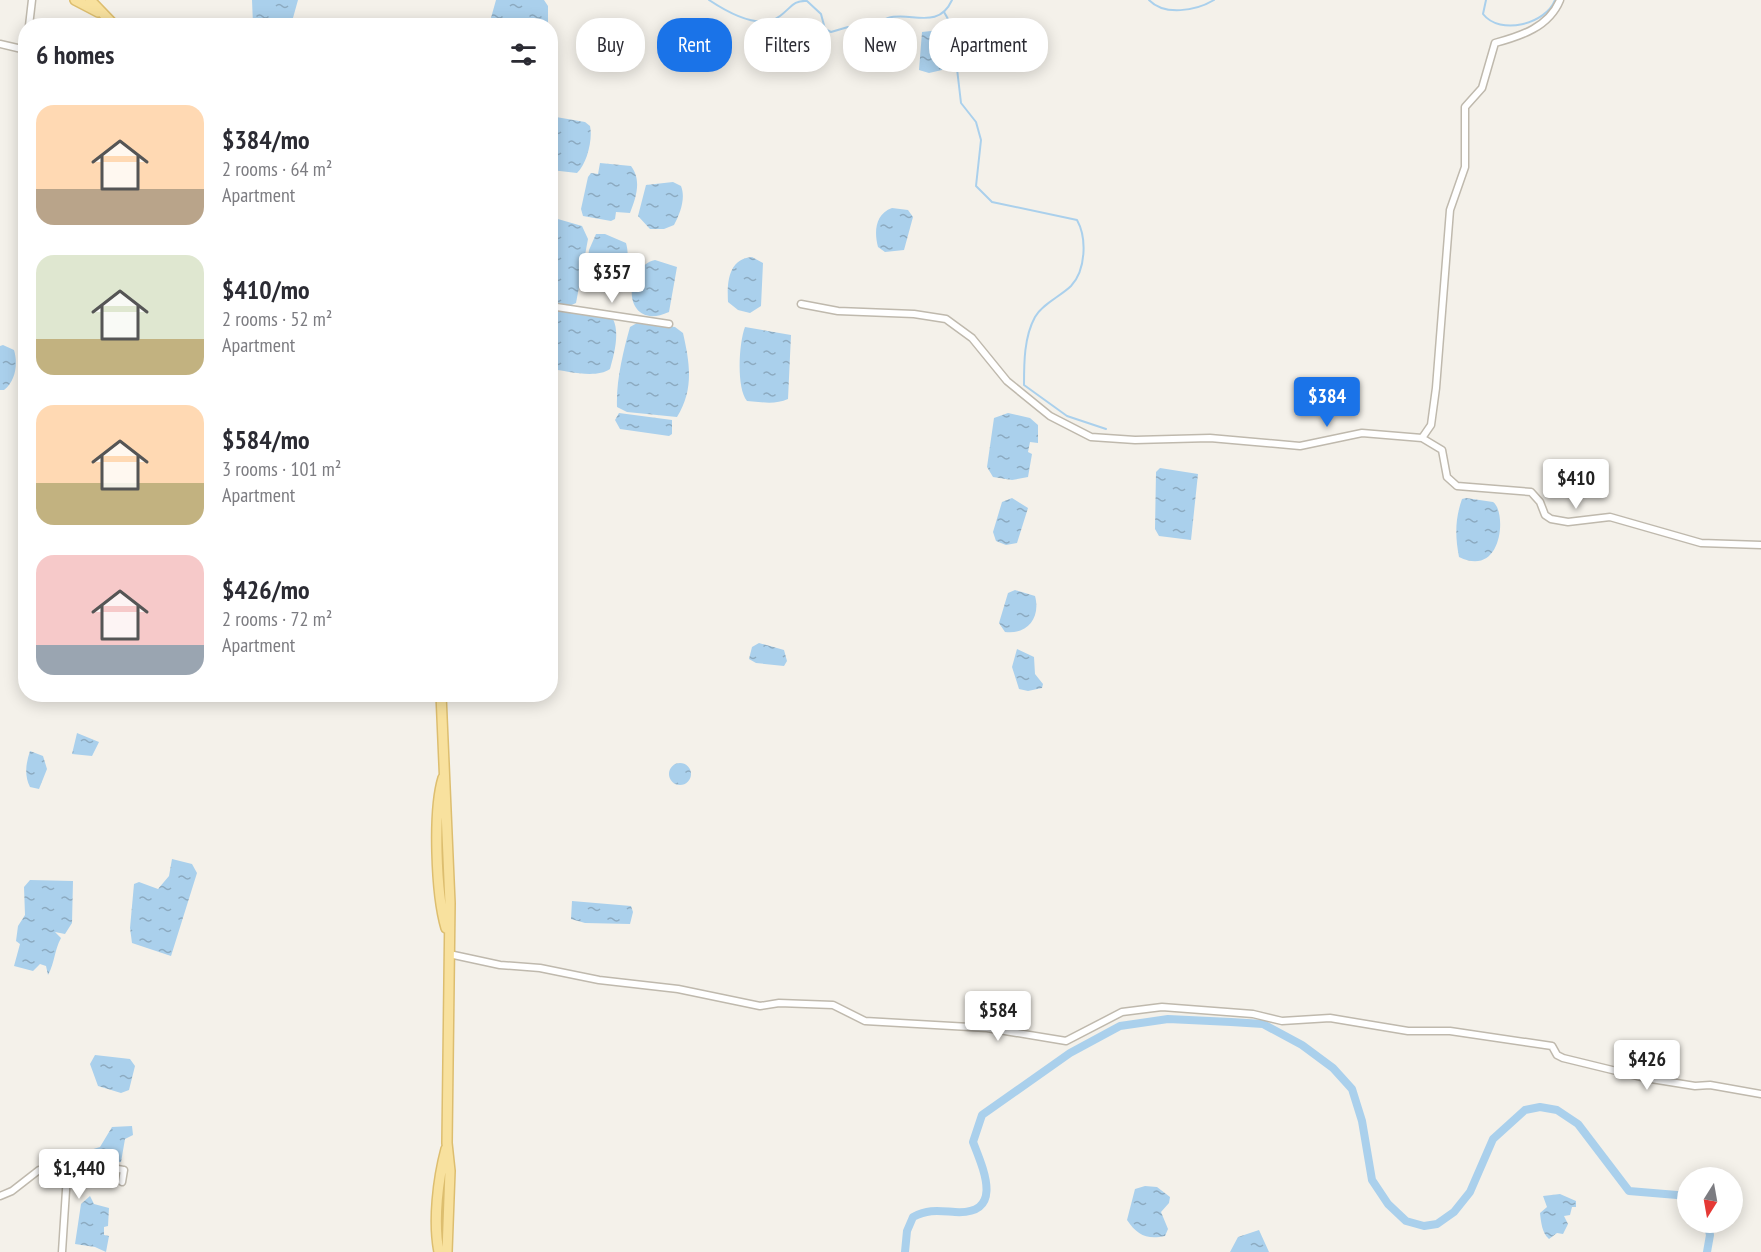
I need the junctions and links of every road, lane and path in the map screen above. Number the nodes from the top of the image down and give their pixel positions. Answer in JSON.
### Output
{"nodes":[{"id":1,"x":32,"y":0,"type":"edge"},
{"id":2,"x":75,"y":0,"type":"edge"},
{"id":3,"x":90,"y":0,"type":"edge"},
{"id":4,"x":1560,"y":0,"type":"edge"},
{"id":5,"x":105,"y":16,"type":"joint"},
{"id":6,"x":30,"y":18,"type":"edge"},
{"id":7,"x":0,"y":44,"type":"edge"},
{"id":8,"x":18,"y":48,"type":"edge"},
{"id":9,"x":801,"y":304,"type":"dead end"},
{"id":10,"x":558,"y":307,"type":"edge"},
{"id":11,"x":669,"y":324,"type":"dead end"},
{"id":12,"x":1422,"y":438,"type":"junction"},
{"id":13,"x":1761,"y":545,"type":"edge"},
{"id":14,"x":441,"y":702,"type":"edge"},
{"id":15,"x":448,"y":954,"type":"junction"},
{"id":16,"x":1761,"y":1094,"type":"edge"},
{"id":17,"x":447,"y":1143,"type":"junction"},
{"id":18,"x":67,"y":1175,"type":"junction"},
{"id":19,"x":122,"y":1182,"type":"dead end"},
{"id":20,"x":0,"y":1196,"type":"edge"},
{"id":21,"x":62,"y":1252,"type":"edge"},
{"id":22,"x":439,"y":1252,"type":"edge"},
{"id":23,"x":447,"y":1252,"type":"edge"}],
"edges":[{"from":1,"to":6,"type":"street"},
{"from":2,"to":5,"type":"main road"},
{"from":3,"to":5,"type":"main road"},
{"from":4,"to":12,"type":"street"},
{"from":7,"to":8,"type":"street"},
{"from":9,"to":12,"type":"street"},
{"from":10,"to":11,"type":"street"},
{"from":12,"to":13,"type":"street"},
{"from":14,"to":15,"type":"main road"},
{"from":15,"to":16,"type":"street"},
{"from":15,"to":17,"type":"main road"},
{"from":17,"to":22,"type":"main road"},
{"from":17,"to":23,"type":"main road"},
{"from":18,"to":19,"type":"street"},
{"from":18,"to":20,"type":"street"},
{"from":18,"to":21,"type":"street"}]}
